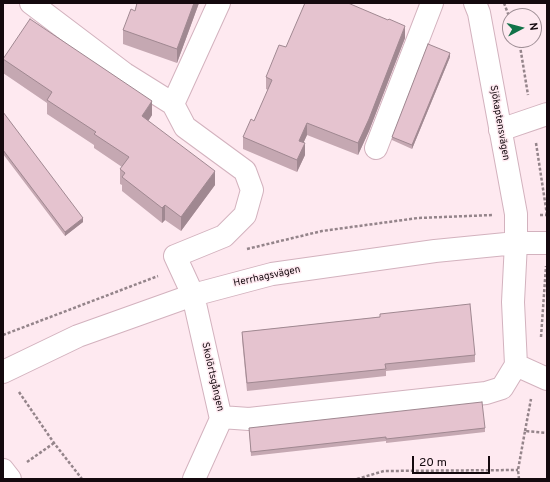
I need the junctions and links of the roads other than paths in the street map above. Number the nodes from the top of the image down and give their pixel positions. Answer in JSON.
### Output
{"nodes":[{"id":1,"x":30,"y":3,"type":"edge"},
{"id":2,"x":219,"y":3,"type":"edge"},
{"id":3,"x":432,"y":3,"type":"edge"},
{"id":4,"x":476,"y":3,"type":"edge"},
{"id":5,"x":173,"y":104,"type":"junction"},
{"id":6,"x":547,"y":114,"type":"edge"},
{"id":7,"x":500,"y":130,"type":"junction"},
{"id":8,"x":376,"y":148,"type":"dead end"},
{"id":9,"x":516,"y":243,"type":"junction"},
{"id":10,"x":547,"y":243,"type":"edge"},
{"id":11,"x":193,"y":295,"type":"junction"},
{"id":12,"x":516,"y":365,"type":"junction"},
{"id":13,"x":4,"y":372,"type":"edge"},
{"id":14,"x":547,"y":378,"type":"edge"},
{"id":15,"x":221,"y":417,"type":"junction"},
{"id":16,"x":3,"y":470,"type":"edge"},
{"id":17,"x":10,"y":479,"type":"edge"},
{"id":18,"x":194,"y":479,"type":"edge"}],
"edges":[{"from":1,"to":5,"type":"street"},
{"from":2,"to":5,"type":"street"},
{"from":3,"to":8,"type":"street"},
{"from":4,"to":7,"type":"street","name":"Sjökaptensvägen"},
{"from":5,"to":11,"type":"street","name":"Skolörtsgången"},
{"from":6,"to":7,"type":"street"},
{"from":7,"to":9,"type":"street","name":"Sjökaptensvägen"},
{"from":9,"to":10,"type":"street","name":"Herrhagsvägen"},
{"from":9,"to":11,"type":"street","name":"Herrhagsvägen"},
{"from":9,"to":12,"type":"street","name":"Sjökaptensvägen"},
{"from":11,"to":13,"type":"street","name":"Herrhagsvägen"},
{"from":11,"to":15,"type":"street","name":"Skolörtsgången"},
{"from":12,"to":14,"type":"street"},
{"from":12,"to":15,"type":"street"},
{"from":15,"to":18,"type":"street","name":"Skolörtsgången"},
{"from":16,"to":17,"type":"street"}]}
